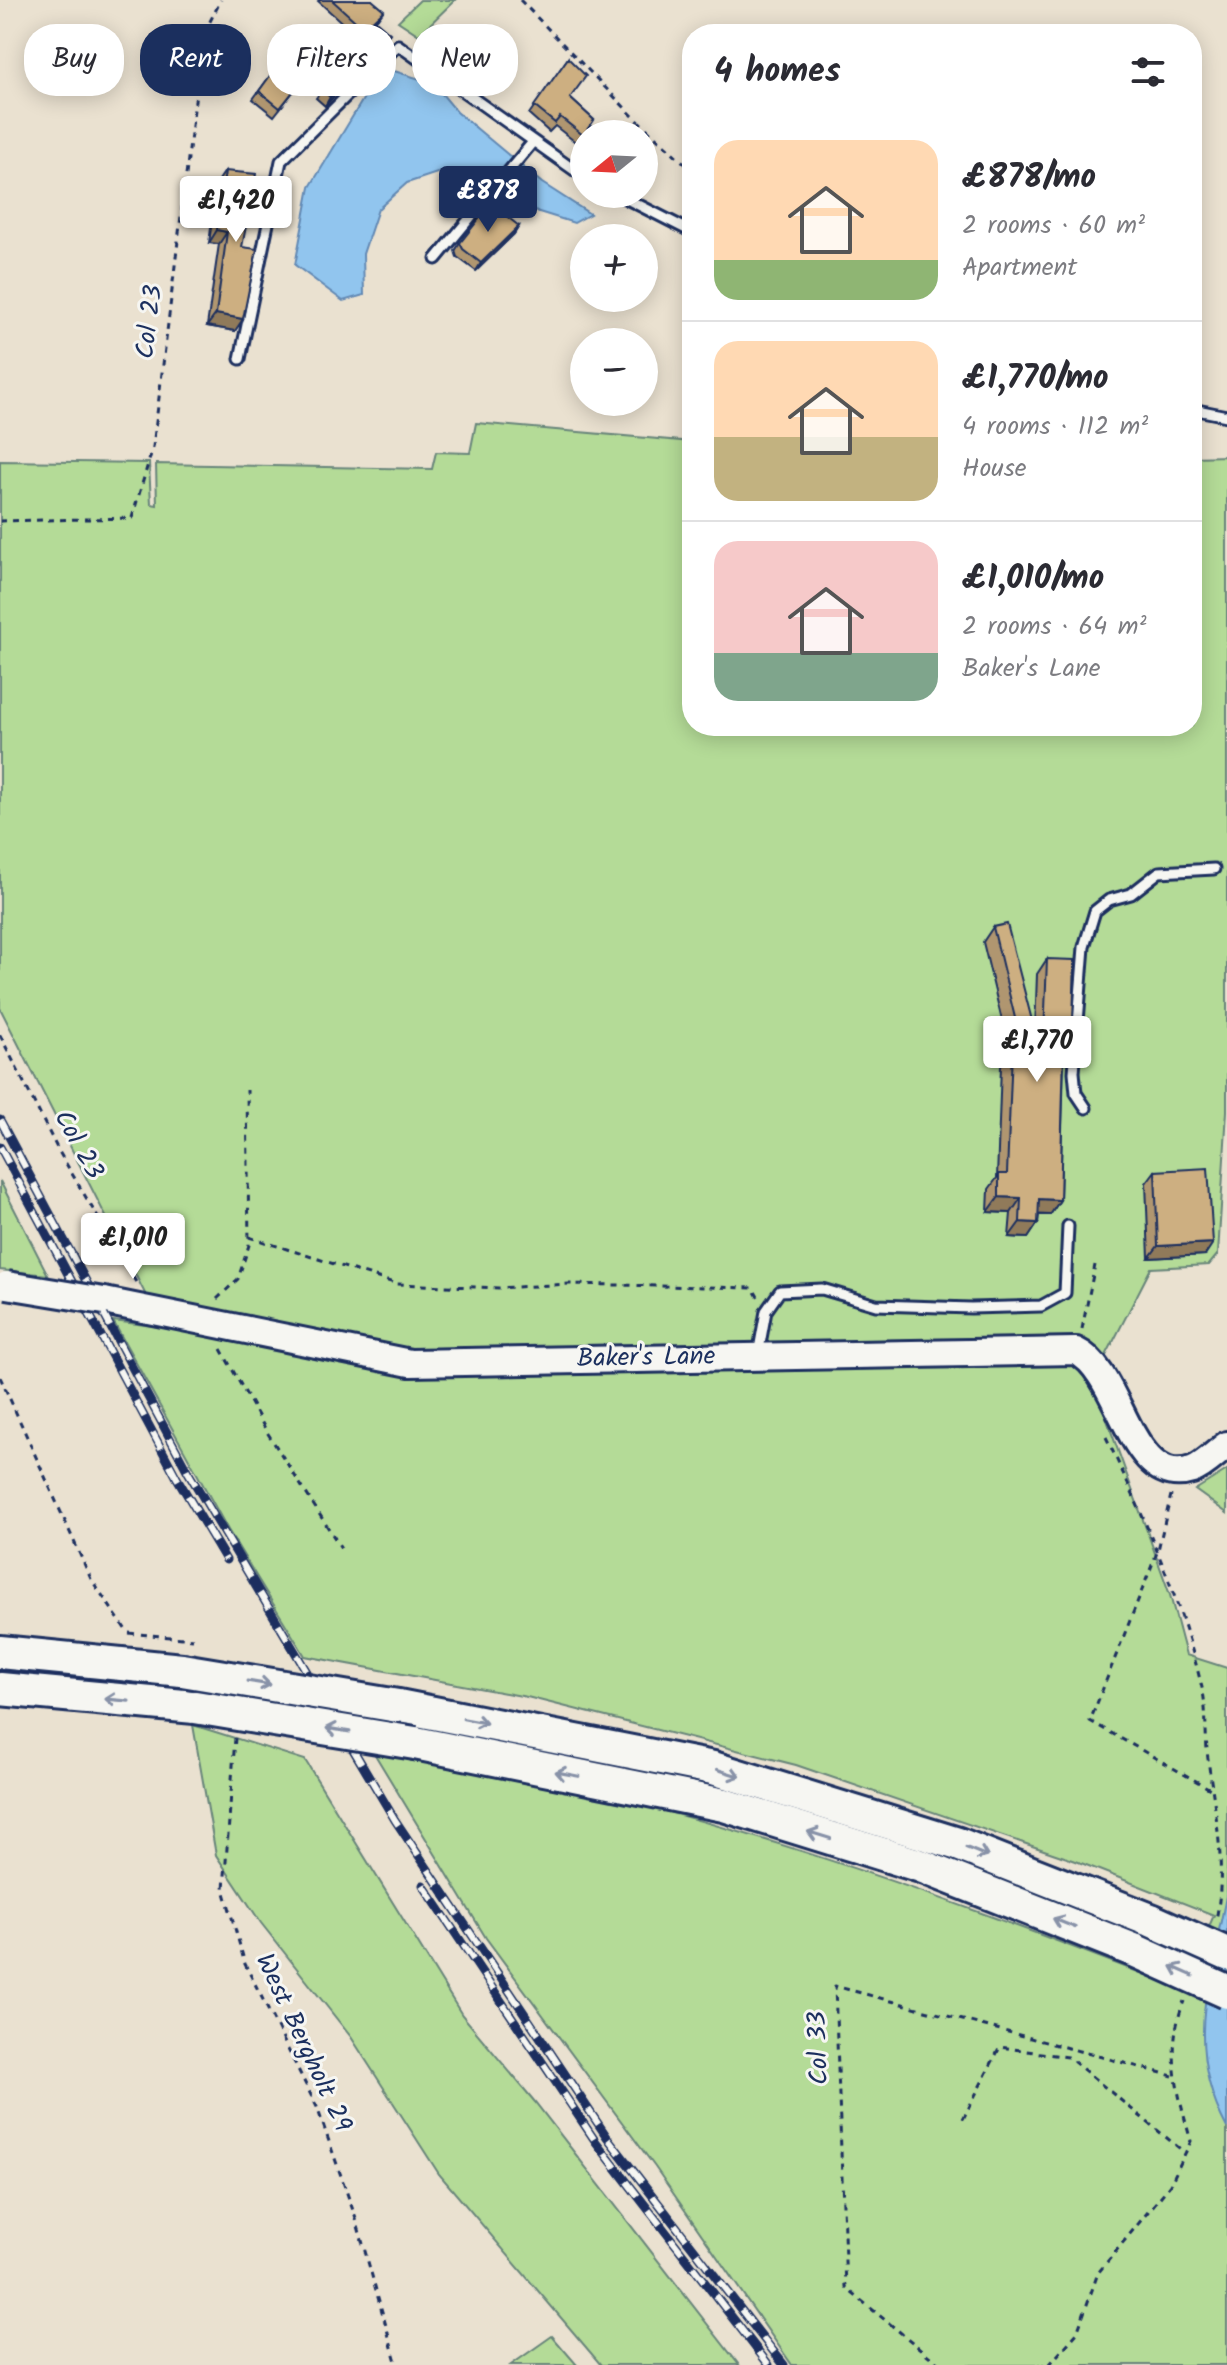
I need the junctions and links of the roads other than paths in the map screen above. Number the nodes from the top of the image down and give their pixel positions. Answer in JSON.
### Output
{"nodes":[{"id":1,"x":532,"y":143,"type":"junction"},
{"id":2,"x":570,"y":168,"type":"edge"},
{"id":3,"x":645,"y":208,"type":"edge"},
{"id":4,"x":682,"y":227,"type":"edge"},
{"id":5,"x":436,"y":259,"type":"dead end"},
{"id":6,"x":240,"y":359,"type":"dead end"},
{"id":7,"x":1202,"y":411,"type":"edge"},
{"id":8,"x":1227,"y":416,"type":"edge"},
{"id":9,"x":1214,"y":869,"type":"dead end"},
{"id":10,"x":1086,"y":1108,"type":"dead end"},
{"id":11,"x":1068,"y":1226,"type":"dead end"},
{"id":12,"x":3,"y":1284,"type":"edge"},
{"id":13,"x":758,"y":1355,"type":"junction"},
{"id":14,"x":1227,"y":1445,"type":"edge"},
{"id":15,"x":0,"y":1652,"type":"edge"},
{"id":16,"x":0,"y":1689,"type":"edge"},
{"id":17,"x":1227,"y":1954,"type":"edge"},
{"id":18,"x":1227,"y":1992,"type":"edge"}],
"edges":[{"from":1,"to":2,"type":"lane"},
{"from":1,"to":5,"type":"lane"},
{"from":1,"to":6,"type":"lane"},
{"from":3,"to":4,"type":"lane"},
{"from":7,"to":8,"type":"lane"},
{"from":9,"to":10,"type":"lane"},
{"from":11,"to":13,"type":"lane"},
{"from":12,"to":13,"type":"street","name":"Baker's Lane","bridge":true},
{"from":13,"to":14,"type":"street","name":"Baker's Lane"},
{"from":15,"to":17,"type":"highway","one_way":true,"bridge":true},
{"from":18,"to":16,"type":"highway","one_way":true,"bridge":true}]}
